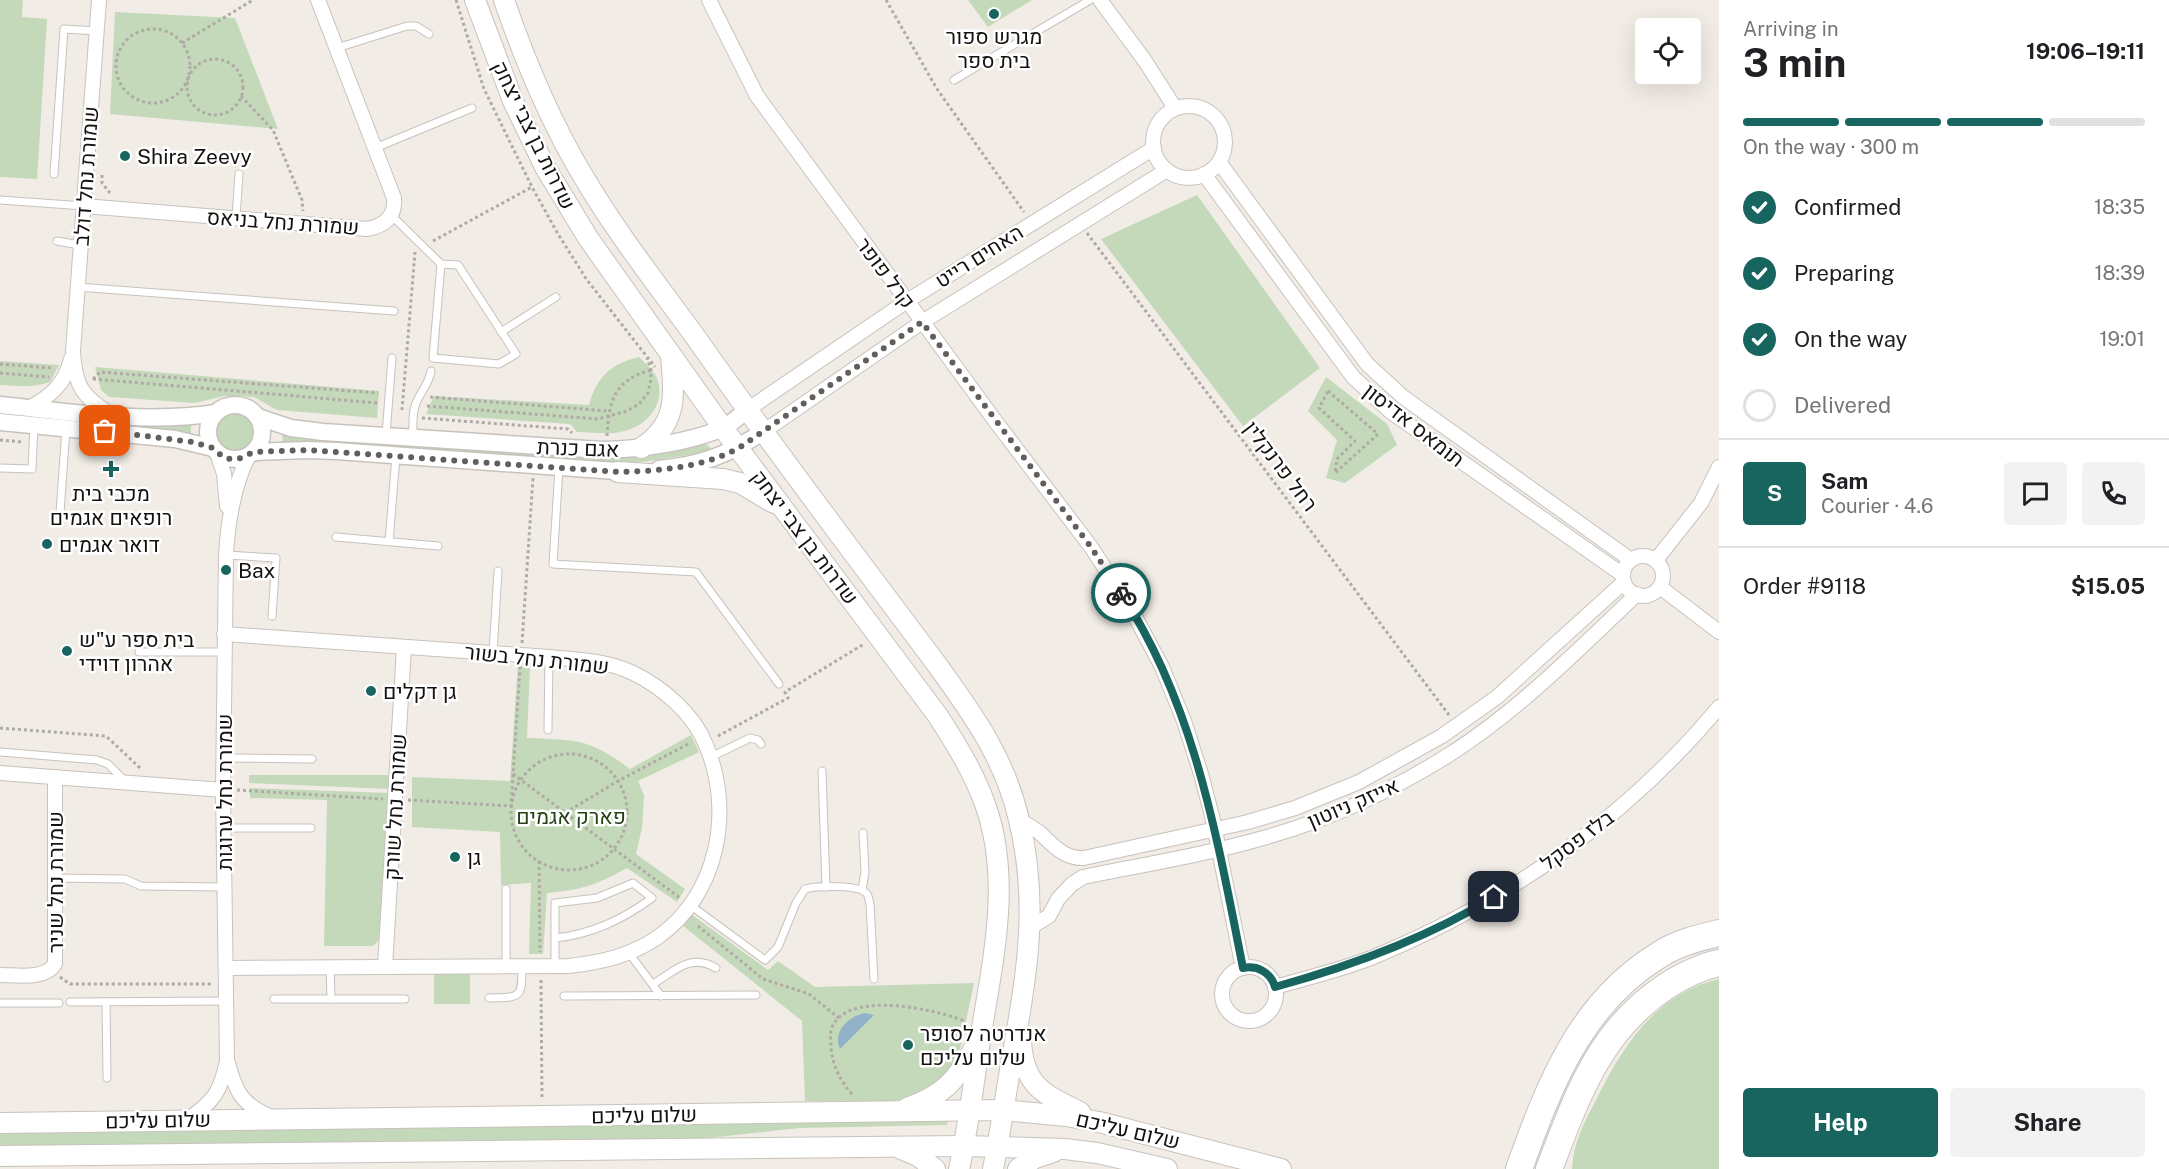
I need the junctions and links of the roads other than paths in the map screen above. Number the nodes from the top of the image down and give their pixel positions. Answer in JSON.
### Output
{"nodes":[{"id":1,"x":99,"y":0,"type":"edge"},
{"id":2,"x":318,"y":0,"type":"edge"},
{"id":3,"x":475,"y":0,"type":"edge"},
{"id":4,"x":504,"y":0,"type":"edge"},
{"id":5,"x":709,"y":0,"type":"edge"},
{"id":6,"x":1090,"y":0,"type":"edge"},
{"id":7,"x":1107,"y":2,"type":"edge"},
{"id":8,"x":97,"y":31,"type":"junction"},
{"id":9,"x":429,"y":34,"type":"dead end"},
{"id":10,"x":337,"y":48,"type":"junction"},
{"id":11,"x":954,"y":80,"type":"dead end"},
{"id":12,"x":472,"y":108,"type":"dead end"},
{"id":13,"x":1175,"y":108,"type":"junction"},
{"id":14,"x":375,"y":148,"type":"junction"},
{"id":15,"x":1154,"y":148,"type":"junction"},
{"id":16,"x":1219,"y":162,"type":"junction"},
{"id":17,"x":1167,"y":170,"type":"junction"},
{"id":18,"x":54,"y":174,"type":"dead end"},
{"id":19,"x":239,"y":174,"type":"dead end"},
{"id":20,"x":1204,"y":174,"type":"junction"},
{"id":21,"x":0,"y":200,"type":"edge"},
{"id":22,"x":84,"y":206,"type":"junction"},
{"id":23,"x":392,"y":216,"type":"junction"},
{"id":24,"x":236,"y":218,"type":"junction"},
{"id":25,"x":57,"y":241,"type":"dead end"},
{"id":26,"x":80,"y":244,"type":"junction"},
{"id":27,"x":441,"y":264,"type":"junction"},
{"id":28,"x":77,"y":287,"type":"junction"},
{"id":29,"x":556,"y":297,"type":"dead end"},
{"id":30,"x":907,"y":301,"type":"junction"},
{"id":31,"x":394,"y":311,"type":"dead end"},
{"id":32,"x":922,"y":322,"type":"junction"},
{"id":33,"x":501,"y":332,"type":"junction"},
{"id":34,"x":73,"y":351,"type":"junction"},
{"id":35,"x":671,"y":355,"type":"junction"},
{"id":36,"x":392,"y":358,"type":"dead end"},
{"id":37,"x":431,"y":371,"type":"dead end"},
{"id":38,"x":0,"y":405,"type":"edge"},
{"id":39,"x":29,"y":408,"type":"junction"},
{"id":40,"x":747,"y":410,"type":"junction"},
{"id":41,"x":216,"y":413,"type":"junction"},
{"id":42,"x":112,"y":415,"type":"junction"},
{"id":43,"x":258,"y":417,"type":"junction"},
{"id":44,"x":0,"y":422,"type":"edge"},
{"id":45,"x":34,"y":425,"type":"junction"},
{"id":46,"x":66,"y":428,"type":"junction"},
{"id":47,"x":723,"y":428,"type":"junction"},
{"id":48,"x":763,"y":432,"type":"junction"},
{"id":49,"x":399,"y":438,"type":"junction"},
{"id":50,"x":642,"y":448,"type":"junction"},
{"id":51,"x":739,"y":448,"type":"junction"},
{"id":52,"x":215,"y":451,"type":"junction"},
{"id":53,"x":251,"y":454,"type":"junction"},
{"id":54,"x":396,"y":456,"type":"junction"},
{"id":55,"x":1719,"y":467,"type":"edge"},
{"id":56,"x":0,"y":468,"type":"edge"},
{"id":57,"x":559,"y":468,"type":"junction"},
{"id":58,"x":618,"y":472,"type":"junction"},
{"id":59,"x":785,"y":510,"type":"junction"},
{"id":60,"x":60,"y":513,"type":"dead end"},
{"id":61,"x":228,"y":523,"type":"junction"},
{"id":62,"x":336,"y":537,"type":"dead end"},
{"id":63,"x":389,"y":542,"type":"junction"},
{"id":64,"x":438,"y":546,"type":"dead end"},
{"id":65,"x":226,"y":555,"type":"junction"},
{"id":66,"x":1631,"y":560,"type":"junction"},
{"id":67,"x":1656,"y":560,"type":"junction"},
{"id":68,"x":498,"y":571,"type":"dead end"},
{"id":69,"x":1624,"y":578,"type":"junction"},
{"id":70,"x":1660,"y":587,"type":"junction"},
{"id":71,"x":1637,"y":594,"type":"junction"},
{"id":72,"x":272,"y":616,"type":"dead end"},
{"id":73,"x":1719,"y":632,"type":"edge"},
{"id":74,"x":224,"y":634,"type":"junction"},
{"id":75,"x":404,"y":647,"type":"junction"},
{"id":76,"x":139,"y":652,"type":"dead end"},
{"id":77,"x":224,"y":652,"type":"junction"},
{"id":78,"x":493,"y":653,"type":"junction"},
{"id":79,"x":549,"y":657,"type":"junction"},
{"id":80,"x":779,"y":684,"type":"dead end"},
{"id":81,"x":1719,"y":707,"type":"edge"},
{"id":82,"x":548,"y":730,"type":"dead end"},
{"id":83,"x":761,"y":744,"type":"dead end"},
{"id":84,"x":0,"y":752,"type":"edge"},
{"id":85,"x":711,"y":757,"type":"junction"},
{"id":86,"x":223,"y":758,"type":"junction"},
{"id":87,"x":312,"y":759,"type":"dead end"},
{"id":88,"x":822,"y":771,"type":"dead end"},
{"id":89,"x":0,"y":773,"type":"edge"},
{"id":90,"x":55,"y":777,"type":"junction"},
{"id":91,"x":127,"y":783,"type":"junction"},
{"id":92,"x":223,"y":790,"type":"junction"},
{"id":93,"x":1020,"y":820,"type":"junction"},
{"id":94,"x":223,"y":828,"type":"junction"},
{"id":95,"x":311,"y":828,"type":"dead end"},
{"id":96,"x":1215,"y":830,"type":"junction"},
{"id":97,"x":863,"y":833,"type":"dead end"},
{"id":98,"x":1219,"y":849,"type":"junction"},
{"id":99,"x":55,"y":878,"type":"junction"},
{"id":100,"x":224,"y":887,"type":"junction"},
{"id":101,"x":825,"y":887,"type":"junction"},
{"id":102,"x":506,"y":889,"type":"dead end"},
{"id":103,"x":862,"y":890,"type":"junction"},
{"id":104,"x":690,"y":905,"type":"junction"},
{"id":105,"x":1031,"y":927,"type":"junction"},
{"id":106,"x":1719,"y":933,"type":"edge"},
{"id":107,"x":555,"y":938,"type":"junction"},
{"id":108,"x":629,"y":953,"type":"junction"},
{"id":109,"x":1719,"y":963,"type":"edge"},
{"id":110,"x":506,"y":966,"type":"junction"},
{"id":111,"x":522,"y":966,"type":"junction"},
{"id":112,"x":555,"y":966,"type":"junction"},
{"id":113,"x":330,"y":967,"type":"junction"},
{"id":114,"x":385,"y":967,"type":"junction"},
{"id":115,"x":226,"y":968,"type":"junction"},
{"id":116,"x":716,"y":968,"type":"dead end"},
{"id":117,"x":1243,"y":968,"type":"junction"},
{"id":118,"x":0,"y":975,"type":"edge"},
{"id":119,"x":874,"y":979,"type":"dead end"},
{"id":120,"x":653,"y":984,"type":"junction"},
{"id":121,"x":1275,"y":987,"type":"junction"},
{"id":122,"x":756,"y":995,"type":"dead end"},
{"id":123,"x":564,"y":996,"type":"dead end"},
{"id":124,"x":661,"y":996,"type":"junction"},
{"id":125,"x":489,"y":998,"type":"dead end"},
{"id":126,"x":274,"y":999,"type":"dead end"},
{"id":127,"x":331,"y":999,"type":"junction"},
{"id":128,"x":405,"y":999,"type":"dead end"},
{"id":129,"x":227,"y":1001,"type":"junction"},
{"id":130,"x":0,"y":1002,"type":"edge"},
{"id":131,"x":59,"y":1002,"type":"dead end"},
{"id":132,"x":70,"y":1002,"type":"dead end"},
{"id":133,"x":106,"y":1002,"type":"junction"},
{"id":134,"x":1020,"y":1014,"type":"junction"},
{"id":135,"x":981,"y":1031,"type":"junction"},
{"id":136,"x":227,"y":1061,"type":"junction"},
{"id":137,"x":107,"y":1078,"type":"dead end"},
{"id":138,"x":1542,"y":1105,"type":"junction"},
{"id":139,"x":1003,"y":1110,"type":"junction"},
{"id":140,"x":896,"y":1111,"type":"junction"},
{"id":141,"x":970,"y":1111,"type":"junction"},
{"id":142,"x":274,"y":1118,"type":"junction"},
{"id":143,"x":187,"y":1120,"type":"junction"},
{"id":144,"x":1099,"y":1122,"type":"junction"},
{"id":145,"x":0,"y":1123,"type":"edge"},
{"id":146,"x":893,"y":1146,"type":"junction"},
{"id":147,"x":964,"y":1146,"type":"junction"},
{"id":148,"x":998,"y":1148,"type":"junction"},
{"id":149,"x":1065,"y":1149,"type":"junction"},
{"id":150,"x":0,"y":1156,"type":"edge"},
{"id":151,"x":1558,"y":1157,"type":"edge"},
{"id":152,"x":935,"y":1169,"type":"edge"},
{"id":153,"x":960,"y":1169,"type":"edge"},
{"id":154,"x":993,"y":1169,"type":"edge"},
{"id":155,"x":1018,"y":1169,"type":"edge"},
{"id":156,"x":1167,"y":1169,"type":"edge"},
{"id":157,"x":1281,"y":1169,"type":"edge"},
{"id":158,"x":1499,"y":1169,"type":"edge"},
{"id":159,"x":1519,"y":1169,"type":"edge"},
{"id":160,"x":1549,"y":1169,"type":"edge"}],
"edges":[{"from":1,"to":8,"type":"street","name":"שמורת נחל דולב"},
{"from":2,"to":10,"type":"street"},
{"from":3,"to":35,"type":"main road","name":"שדרות בן צבי יצחק"},
{"from":4,"to":40,"type":"main road","name":"שדרות בן צבי יצחק"},
{"from":5,"to":30,"type":"street","name":"קרל פופר"},
{"from":6,"to":11,"type":"lane"},
{"from":7,"to":13,"type":"street"},
{"from":8,"to":18,"type":"lane"},
{"from":8,"to":22,"type":"street","name":"שמורת נחל דולב"},
{"from":9,"to":10,"type":"lane"},
{"from":10,"to":14,"type":"street"},
{"from":12,"to":14,"type":"lane"},
{"from":13,"to":15,"type":"street"},
{"from":13,"to":16,"type":"street"},
{"from":14,"to":23,"type":"street"},
{"from":15,"to":17,"type":"street"},
{"from":15,"to":30,"type":"street","name":"האחים רייט"},
{"from":16,"to":20,"type":"street"},
{"from":16,"to":66,"type":"street","name":"תומאס אדיסון"},
{"from":17,"to":20,"type":"street"},
{"from":17,"to":32,"type":"street","name":"האחים רייט"},
{"from":19,"to":24,"type":"lane"},
{"from":20,"to":69,"type":"street","name":"תומאס אדיסון"},
{"from":21,"to":22,"type":"lane"},
{"from":22,"to":24,"type":"street","name":"שמורת נחל בניאס"},
{"from":22,"to":26,"type":"street","name":"שמורת נחל דולב"},
{"from":23,"to":24,"type":"street","name":"שמורת נחל בניאס"},
{"from":23,"to":27,"type":"lane"},
{"from":25,"to":26,"type":"lane"},
{"from":26,"to":28,"type":"street","name":"שמורת נחל דולב"},
{"from":27,"to":33,"type":"lane"},
{"from":27,"to":33,"type":"lane"},
{"from":28,"to":31,"type":"lane"},
{"from":28,"to":34,"type":"street","name":"שמורת נחל דולב"},
{"from":29,"to":33,"type":"lane"},
{"from":30,"to":32,"type":"street","name":"קרל פופר"},
{"from":30,"to":40,"type":"street","name":"האחים רייט"},
{"from":32,"to":48,"type":"street","name":"האחים רייט"},
{"from":32,"to":96,"type":"street","name":"קרל פופר"},
{"from":34,"to":39,"type":"street","name":"שמורת נחל דולב"},
{"from":34,"to":42,"type":"street","name":"שמורת נחל דולב"},
{"from":35,"to":47,"type":"main road","name":"שדרות בן צבי יצחק"},
{"from":35,"to":50,"type":"main road"},
{"from":36,"to":49,"type":"lane"},
{"from":37,"to":49,"type":"lane"},
{"from":38,"to":39,"type":"street"},
{"from":39,"to":42,"type":"street"},
{"from":40,"to":47,"type":"street","name":"אגם כנרת"},
{"from":40,"to":48,"type":"main road","name":"שדרות בן צבי יצחק"},
{"from":41,"to":42,"type":"street"},
{"from":41,"to":43,"type":"street"},
{"from":41,"to":52,"type":"street"},
{"from":43,"to":49,"type":"street","name":"אגם כנרת"},
{"from":43,"to":53,"type":"street"},
{"from":44,"to":45,"type":"street"},
{"from":45,"to":46,"type":"street"},
{"from":45,"to":56,"type":"lane"},
{"from":46,"to":52,"type":"street"},
{"from":46,"to":60,"type":"lane"},
{"from":47,"to":50,"type":"street","name":"אגם כנרת"},
{"from":47,"to":51,"type":"main road","name":"שדרות בן צבי יצחק"},
{"from":48,"to":51,"type":"street","name":"אגם כנרת"},
{"from":48,"to":93,"type":"main road","name":"שדרות בן צבי יצחק"},
{"from":49,"to":50,"type":"street","name":"אגם כנרת"},
{"from":51,"to":58,"type":"street","name":"אגם כנרת"},
{"from":51,"to":59,"type":"main road","name":"שדרות בן צבי יצחק"},
{"from":52,"to":53,"type":"street"},
{"from":52,"to":61,"type":"street","name":"שמורת נחל ערוגות"},
{"from":53,"to":54,"type":"street","name":"אגם כנרת"},
{"from":53,"to":61,"type":"street","name":"שמורת נחל ערוגות"},
{"from":54,"to":57,"type":"street","name":"אגם כנרת"},
{"from":54,"to":63,"type":"lane"},
{"from":55,"to":67,"type":"street"},
{"from":57,"to":58,"type":"street","name":"אגם כנרת"},
{"from":57,"to":80,"type":"lane"},
{"from":58,"to":59,"type":"main road"},
{"from":59,"to":135,"type":"main road","name":"שדרות בן צבי יצחק"},
{"from":61,"to":65,"type":"street","name":"שמורת נחל ערוגות"},
{"from":62,"to":63,"type":"lane"},
{"from":63,"to":64,"type":"lane"},
{"from":65,"to":72,"type":"lane"},
{"from":65,"to":74,"type":"street","name":"שמורת נחל ערוגות"},
{"from":66,"to":67,"type":"street"},
{"from":66,"to":69,"type":"street"},
{"from":67,"to":70,"type":"street"},
{"from":68,"to":78,"type":"lane"},
{"from":69,"to":71,"type":"street"},
{"from":69,"to":96,"type":"street","name":"אייזק ניוטון"},
{"from":70,"to":71,"type":"street"},
{"from":70,"to":73,"type":"street"},
{"from":71,"to":98,"type":"street","name":"אייזק ניוטון"},
{"from":74,"to":75,"type":"street","name":"שמורת נחל בשור"},
{"from":74,"to":77,"type":"street","name":"שמורת נחל ערוגות"},
{"from":75,"to":78,"type":"street","name":"שמורת נחל בשור"},
{"from":75,"to":114,"type":"street","name":"שמורת נחל שורק"},
{"from":76,"to":77,"type":"lane"},
{"from":77,"to":86,"type":"street","name":"שמורת נחל ערוגות"},
{"from":78,"to":79,"type":"street","name":"שמורת נחל בשור"},
{"from":79,"to":82,"type":"lane"},
{"from":79,"to":85,"type":"street","name":"שמורת נחל בשור"},
{"from":81,"to":121,"type":"street","name":"בלז פסקל"},
{"from":83,"to":85,"type":"lane"},
{"from":84,"to":91,"type":"lane"},
{"from":85,"to":104,"type":"street","name":"שמורת נחל בשור"},
{"from":86,"to":87,"type":"lane"},
{"from":86,"to":92,"type":"street","name":"שמורת נחל ערוגות"},
{"from":88,"to":101,"type":"lane"},
{"from":89,"to":90,"type":"street"},
{"from":90,"to":91,"type":"street"},
{"from":90,"to":99,"type":"street","name":"שמורת נחל שניר"},
{"from":91,"to":92,"type":"street"},
{"from":92,"to":94,"type":"street","name":"שמורת נחל ערוגות"},
{"from":93,"to":96,"type":"street","name":"אייזק ניוטון"},
{"from":93,"to":105,"type":"main road","name":"שדרות בן צבי יצחק"},
{"from":94,"to":95,"type":"lane"},
{"from":94,"to":100,"type":"street","name":"שמורת נחל ערוגות"},
{"from":96,"to":98,"type":"street","name":"קרל פופר"},
{"from":97,"to":103,"type":"lane"},
{"from":98,"to":105,"type":"street","name":"אייזק ניוטון"},
{"from":98,"to":117,"type":"street","name":"קרל פופר"},
{"from":99,"to":100,"type":"lane"},
{"from":99,"to":118,"type":"street","name":"שמורת נחל שניר"},
{"from":100,"to":115,"type":"street","name":"שמורת נחל ערוגות"},
{"from":101,"to":103,"type":"lane"},
{"from":101,"to":104,"type":"lane"},
{"from":102,"to":110,"type":"lane"},
{"from":103,"to":119,"type":"lane"},
{"from":104,"to":108,"type":"street","name":"שמורת נחל בשור"},
{"from":105,"to":134,"type":"main road","name":"שדרות בן צבי יצחק"},
{"from":106,"to":138,"type":"highway"},
{"from":107,"to":107,"type":"lane"},
{"from":107,"to":112,"type":"lane"},
{"from":108,"to":112,"type":"street","name":"שמורת נחל בשור"},
{"from":108,"to":120,"type":"lane"},
{"from":109,"to":151,"type":"highway"},
{"from":110,"to":111,"type":"street","name":"שמורת נחל בשור"},
{"from":110,"to":114,"type":"street","name":"שמורת נחל בשור"},
{"from":111,"to":112,"type":"street","name":"שמורת נחל בשור"},
{"from":111,"to":125,"type":"lane"},
{"from":113,"to":114,"type":"street","name":"שמורת נחל בשור"},
{"from":113,"to":115,"type":"street","name":"שמורת נחל בשור"},
{"from":113,"to":127,"type":"lane"},
{"from":115,"to":129,"type":"street","name":"שמורת נחל ערוגות"},
{"from":116,"to":120,"type":"lane"},
{"from":117,"to":121,"type":"street"},
{"from":117,"to":121,"type":"street"},
{"from":120,"to":124,"type":"lane"},
{"from":122,"to":124,"type":"lane"},
{"from":123,"to":124,"type":"lane"},
{"from":126,"to":127,"type":"lane"},
{"from":127,"to":128,"type":"lane"},
{"from":129,"to":133,"type":"lane"},
{"from":129,"to":136,"type":"street","name":"שמורת נחל ערוגות"},
{"from":130,"to":131,"type":"lane"},
{"from":132,"to":133,"type":"lane"},
{"from":133,"to":137,"type":"lane"},
{"from":134,"to":139,"type":"main road","name":"שדרות בן צבי יצחק"},
{"from":134,"to":144,"type":"main road"},
{"from":135,"to":140,"type":"main road"},
{"from":135,"to":141,"type":"main road","name":"שדרות בן צבי יצחק"},
{"from":136,"to":142,"type":"street","name":"שמורת נחל ערוגות"},
{"from":136,"to":143,"type":"street","name":"שמורת נחל ערוגות"},
{"from":138,"to":158,"type":"highway"},
{"from":138,"to":159,"type":"highway"},
{"from":139,"to":141,"type":"main road","name":"שלום עליכם"},
{"from":139,"to":144,"type":"main road","name":"שלום עליכם"},
{"from":139,"to":148,"type":"main road","name":"שדרות בן צבי יצחק"},
{"from":140,"to":141,"type":"main road","name":"שלום עליכם"},
{"from":140,"to":142,"type":"main road","name":"שלום עליכם"},
{"from":141,"to":147,"type":"main road","name":"שדרות בן צבי יצחק"},
{"from":142,"to":143,"type":"main road","name":"שלום עליכם"},
{"from":143,"to":145,"type":"main road","name":"שלום עליכם"},
{"from":144,"to":157,"type":"main road","name":"שלום עליכם"},
{"from":146,"to":147,"type":"main road","name":"שלום עליכם"},
{"from":146,"to":150,"type":"main road","name":"שלום עליכם"},
{"from":146,"to":152,"type":"main road"},
{"from":147,"to":148,"type":"main road","name":"שלום עליכם"},
{"from":147,"to":153,"type":"main road","name":"שדרות בן צבי יצחק"},
{"from":148,"to":149,"type":"main road","name":"שלום עליכם"},
{"from":148,"to":154,"type":"main road","name":"שדרות בן צבי יצחק"},
{"from":149,"to":155,"type":"main road"},
{"from":149,"to":156,"type":"main road","name":"שלום עליכם"},
{"from":151,"to":160,"type":"highway"}]}
